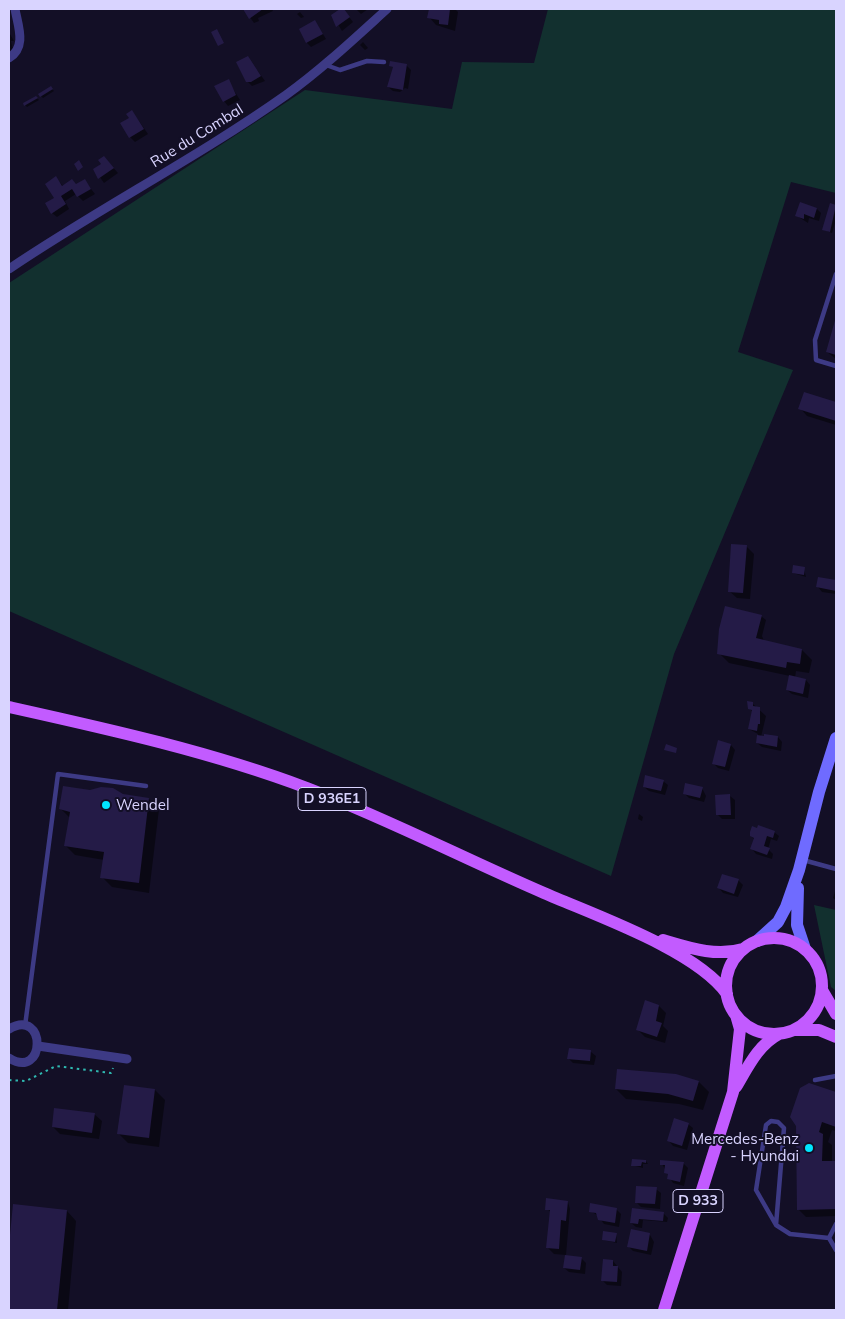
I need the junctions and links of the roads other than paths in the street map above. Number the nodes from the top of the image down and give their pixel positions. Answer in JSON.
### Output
{"nodes":[{"id":1,"x":15,"y":9,"type":"edge"},
{"id":2,"x":388,"y":9,"type":"edge"},
{"id":3,"x":9,"y":58,"type":"edge"},
{"id":4,"x":384,"y":62,"type":"dead end"},
{"id":5,"x":324,"y":64,"type":"junction"},
{"id":6,"x":9,"y":269,"type":"edge"},
{"id":7,"x":836,"y":274,"type":"edge"},
{"id":8,"x":836,"y":366,"type":"edge"},
{"id":9,"x":9,"y":707,"type":"edge"},
{"id":10,"x":836,"y":738,"type":"edge"},
{"id":11,"x":146,"y":786,"type":"dead end"},
{"id":12,"x":800,"y":865,"type":"junction"},
{"id":13,"x":836,"y":869,"type":"edge"},
{"id":14,"x":640,"y":934,"type":"junction"},
{"id":15,"x":757,"y":941,"type":"junction"},
{"id":16,"x":743,"y":949,"type":"junction"},
{"id":17,"x":805,"y":949,"type":"junction"},
{"id":18,"x":822,"y":990,"type":"junction"},
{"id":19,"x":727,"y":994,"type":"junction"},
{"id":20,"x":736,"y":1014,"type":"junction"},
{"id":21,"x":836,"y":1014,"type":"edge"},
{"id":22,"x":25,"y":1026,"type":"junction"},
{"id":23,"x":9,"y":1029,"type":"edge"},
{"id":24,"x":788,"y":1031,"type":"junction"},
{"id":25,"x":836,"y":1037,"type":"edge"},
{"id":26,"x":38,"y":1046,"type":"junction"},
{"id":27,"x":9,"y":1058,"type":"edge"},
{"id":28,"x":127,"y":1059,"type":"dead end"},
{"id":29,"x":836,"y":1076,"type":"edge"},
{"id":30,"x":815,"y":1080,"type":"dead end"},
{"id":31,"x":734,"y":1092,"type":"junction"},
{"id":32,"x":836,"y":1224,"type":"edge"},
{"id":33,"x":776,"y":1225,"type":"junction"},
{"id":34,"x":829,"y":1238,"type":"junction"},
{"id":35,"x":836,"y":1250,"type":"edge"},
{"id":36,"x":664,"y":1310,"type":"edge"}],
"edges":[{"from":1,"to":3,"type":"street"},
{"from":2,"to":5,"type":"street","name":"Rue du Combal"},
{"from":4,"to":5,"type":"lane"},
{"from":5,"to":6,"type":"street","name":"Rue du Combal"},
{"from":7,"to":8,"type":"lane"},
{"from":9,"to":14,"type":"main road","number":"D 936E1"},
{"from":10,"to":12,"type":"main road"},
{"from":11,"to":22,"type":"lane"},
{"from":12,"to":13,"type":"lane"},
{"from":12,"to":15,"type":"main road"},
{"from":12,"to":17,"type":"main road"},
{"from":14,"to":16,"type":"main road","number":"D 936E1"},
{"from":14,"to":19,"type":"main road","number":"D 936E1"},
{"from":15,"to":16,"type":"main road"},
{"from":15,"to":17,"type":"main road"},
{"from":16,"to":19,"type":"main road"},
{"from":17,"to":18,"type":"main road"},
{"from":18,"to":21,"type":"main road"},
{"from":18,"to":24,"type":"main road"},
{"from":19,"to":20,"type":"main road"},
{"from":20,"to":24,"type":"main road"},
{"from":20,"to":31,"type":"main road","number":"D 933"},
{"from":22,"to":23,"type":"street"},
{"from":22,"to":26,"type":"street"},
{"from":24,"to":25,"type":"main road"},
{"from":24,"to":31,"type":"main road","number":"D 933"},
{"from":26,"to":27,"type":"street"},
{"from":26,"to":28,"type":"street"},
{"from":29,"to":30,"type":"lane"},
{"from":31,"to":36,"type":"main road","number":"D 933"},
{"from":32,"to":34,"type":"lane"},
{"from":33,"to":33,"type":"lane"},
{"from":33,"to":34,"type":"lane"},
{"from":34,"to":35,"type":"lane"}]}
